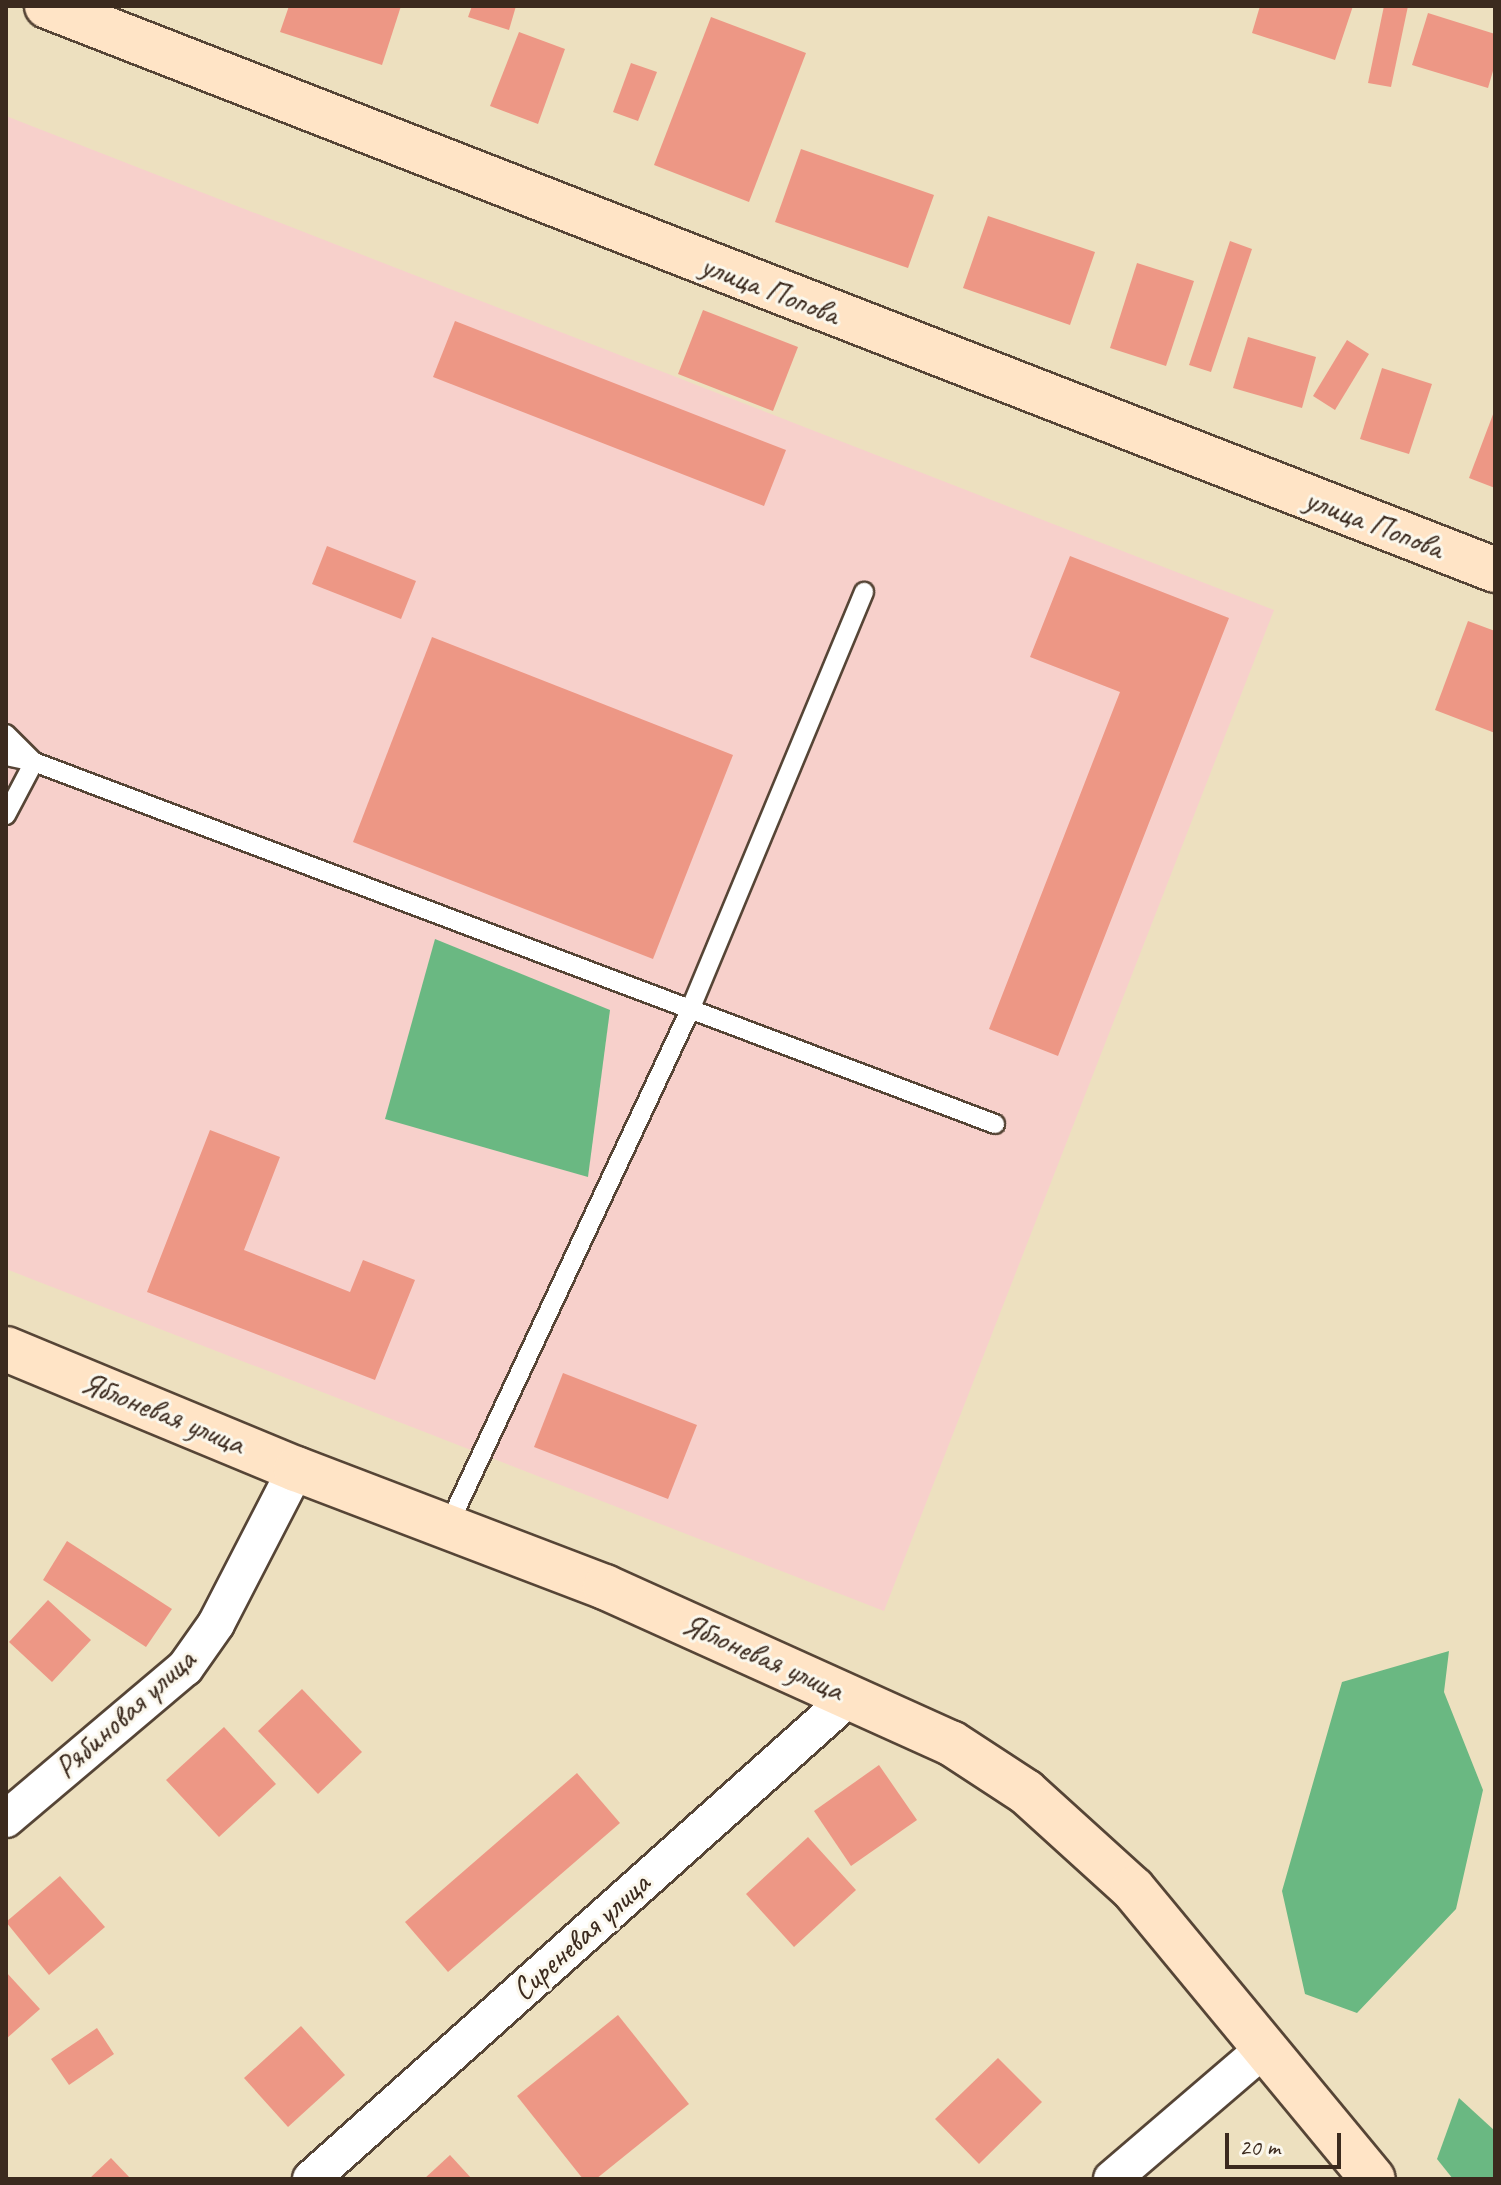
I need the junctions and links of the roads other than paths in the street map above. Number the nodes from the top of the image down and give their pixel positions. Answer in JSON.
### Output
{"nodes":[{"id":1,"x":47,"y":6,"type":"edge"},
{"id":2,"x":1495,"y":570,"type":"edge"},
{"id":3,"x":864,"y":592,"type":"dead end"},
{"id":4,"x":6,"y":734,"type":"edge"},
{"id":5,"x":6,"y":756,"type":"edge"},
{"id":6,"x":34,"y":762,"type":"junction"},
{"id":7,"x":6,"y":815,"type":"edge"},
{"id":8,"x":690,"y":1010,"type":"junction"},
{"id":9,"x":995,"y":1124,"type":"dead end"},
{"id":10,"x":6,"y":1349,"type":"edge"},
{"id":11,"x":296,"y":1469,"type":"junction"},
{"id":12,"x":448,"y":1526,"type":"junction"},
{"id":13,"x":851,"y":1696,"type":"junction"},
{"id":14,"x":6,"y":1819,"type":"edge"},
{"id":15,"x":1267,"y":2046,"type":"junction"},
{"id":16,"x":311,"y":2179,"type":"edge"},
{"id":17,"x":1112,"y":2179,"type":"edge"},
{"id":18,"x":1373,"y":2179,"type":"edge"}],
"edges":[{"from":1,"to":2,"type":"street","name":"улица Попова"},
{"from":3,"to":8,"type":"lane"},
{"from":4,"to":6,"type":"lane"},
{"from":5,"to":6,"type":"lane"},
{"from":6,"to":7,"type":"lane"},
{"from":6,"to":8,"type":"lane"},
{"from":8,"to":9,"type":"lane"},
{"from":8,"to":12,"type":"lane"},
{"from":10,"to":11,"type":"street","name":"Яблоневая улица"},
{"from":11,"to":12,"type":"street","name":"Яблоневая улица"},
{"from":11,"to":14,"type":"street","name":"Рябиновая улица"},
{"from":12,"to":13,"type":"street","name":"Яблоневая улица"},
{"from":13,"to":15,"type":"street","name":"Яблоневая улица"},
{"from":13,"to":16,"type":"street","name":"Сиреневая улица"},
{"from":15,"to":17,"type":"street"},
{"from":15,"to":18,"type":"street","name":"Яблоневая улица"}]}
